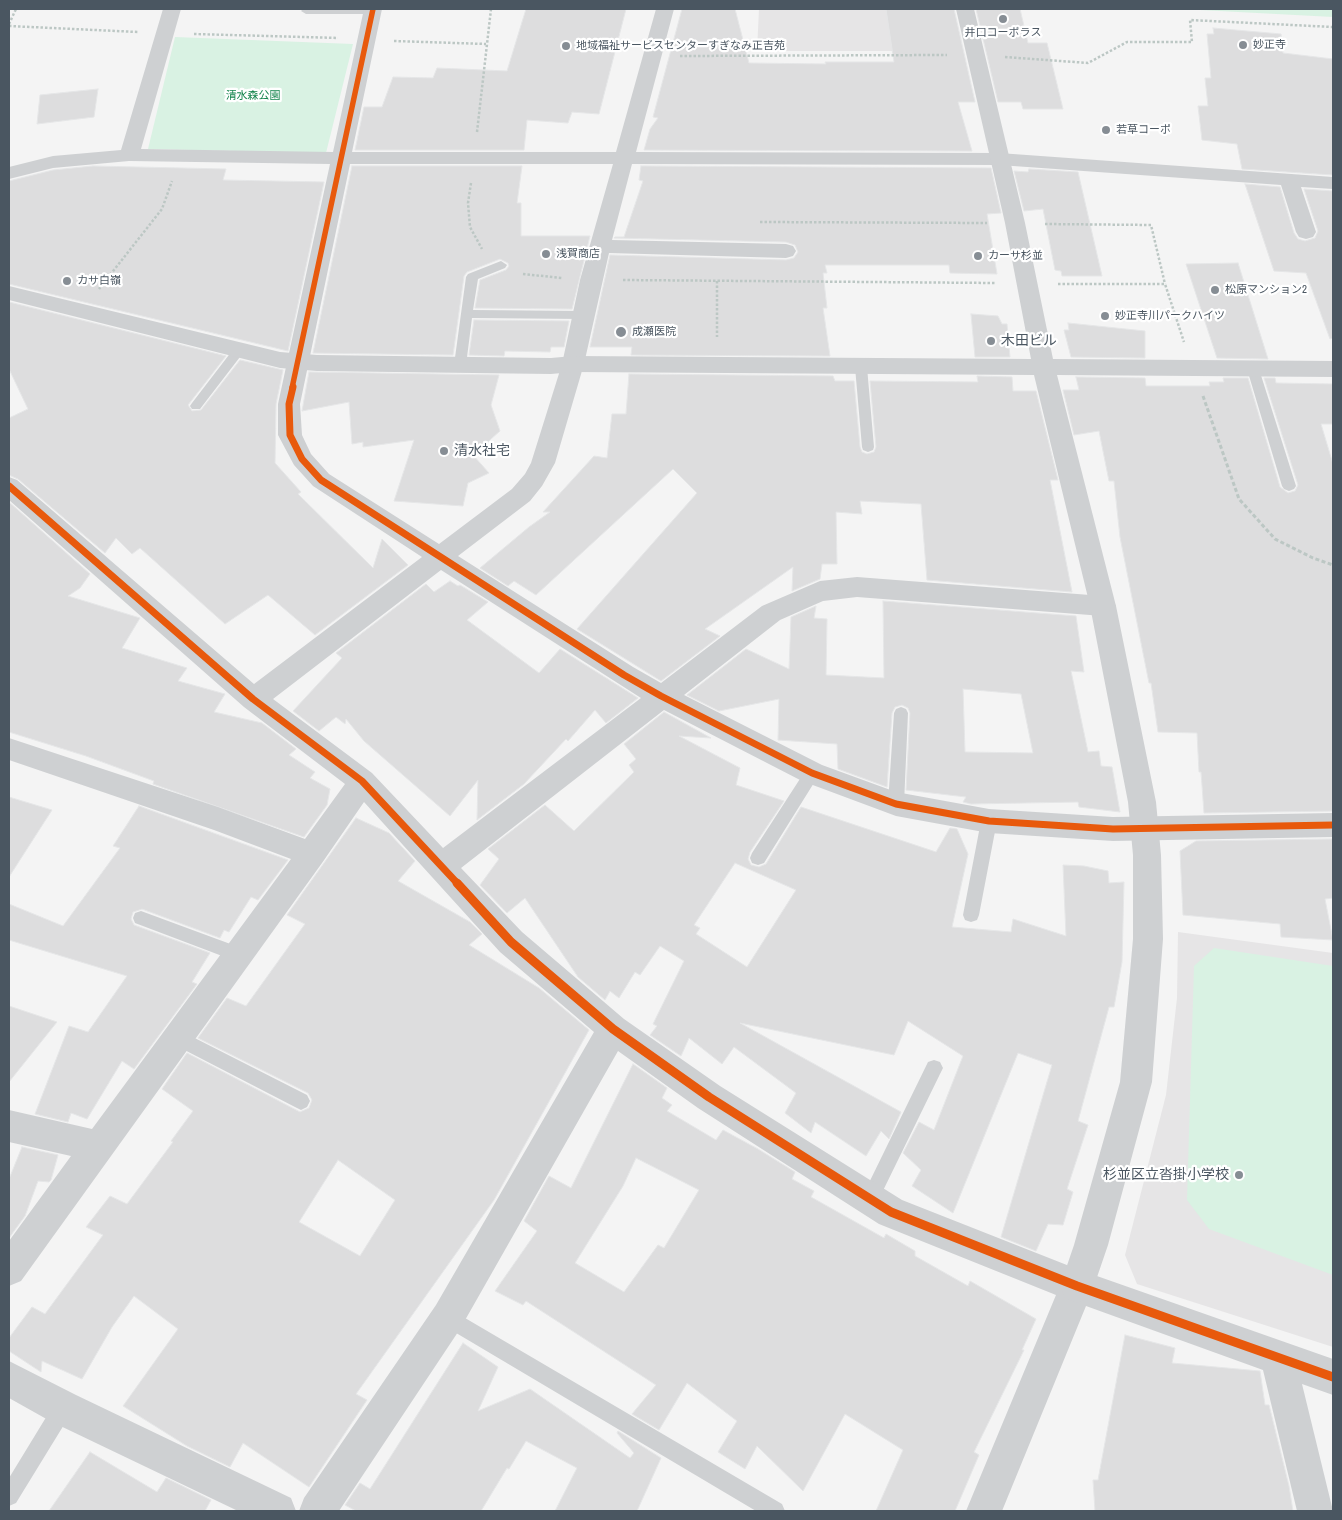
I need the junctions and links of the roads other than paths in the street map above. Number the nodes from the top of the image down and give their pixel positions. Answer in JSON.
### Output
{"nodes":[{"id":1,"x":172,"y":9,"type":"edge"},
{"id":2,"x":665,"y":9,"type":"edge"},
{"id":3,"x":965,"y":9,"type":"edge"},
{"id":4,"x":372,"y":10,"type":"edge"},
{"id":5,"x":306,"y":11,"type":"dead end"},
{"id":6,"x":129,"y":155,"type":"junction"},
{"id":7,"x":342,"y":158,"type":"junction"},
{"id":8,"x":624,"y":158,"type":"junction"},
{"id":9,"x":999,"y":159,"type":"junction"},
{"id":10,"x":9,"y":173,"type":"edge"},
{"id":11,"x":1289,"y":180,"type":"junction"},
{"id":12,"x":1333,"y":183,"type":"edge"},
{"id":13,"x":1306,"y":232,"type":"dead end"},
{"id":14,"x":601,"y":246,"type":"junction"},
{"id":15,"x":786,"y":251,"type":"dead end"},
{"id":16,"x":501,"y":266,"type":"dead end"},
{"id":17,"x":9,"y":293,"type":"edge"},
{"id":18,"x":467,"y":314,"type":"junction"},
{"id":19,"x":584,"y":316,"type":"junction"},
{"id":20,"x":239,"y":350,"type":"junction"},
{"id":21,"x":297,"y":361,"type":"junction"},
{"id":22,"x":573,"y":364,"type":"junction"},
{"id":23,"x":460,"y":365,"type":"junction"},
{"id":24,"x":861,"y":367,"type":"junction"},
{"id":25,"x":1044,"y":368,"type":"junction"},
{"id":26,"x":1253,"y":369,"type":"junction"},
{"id":27,"x":1333,"y":370,"type":"edge"},
{"id":28,"x":196,"y":406,"type":"dead end"},
{"id":29,"x":868,"y":447,"type":"dead end"},
{"id":30,"x":9,"y":486,"type":"edge"},
{"id":31,"x":1289,"y":486,"type":"dead end"},
{"id":32,"x":441,"y":557,"type":"junction"},
{"id":33,"x":1103,"y":606,"type":"junction"},
{"id":34,"x":661,"y":696,"type":"junction"},
{"id":35,"x":253,"y":699,"type":"junction"},
{"id":36,"x":901,"y":713,"type":"dead end"},
{"id":37,"x":9,"y":750,"type":"edge"},
{"id":38,"x":812,"y":773,"type":"junction"},
{"id":39,"x":362,"y":781,"type":"junction"},
{"id":40,"x":896,"y":804,"type":"junction"},
{"id":41,"x":989,"y":821,"type":"junction"},
{"id":42,"x":1333,"y":825,"type":"edge"},
{"id":43,"x":1145,"y":828,"type":"junction"},
{"id":44,"x":312,"y":854,"type":"junction"},
{"id":45,"x":758,"y":858,"type":"dead end"},
{"id":46,"x":440,"y":867,"type":"junction"},
{"id":47,"x":972,"y":915,"type":"dead end"},
{"id":48,"x":140,"y":918,"type":"dead end"},
{"id":49,"x":238,"y":954,"type":"junction"},
{"id":50,"x":613,"y":1029,"type":"junction"},
{"id":51,"x":177,"y":1038,"type":"junction"},
{"id":52,"x":934,"y":1068,"type":"dead end"},
{"id":53,"x":301,"y":1101,"type":"dead end"},
{"id":54,"x":9,"y":1126,"type":"edge"},
{"id":55,"x":97,"y":1146,"type":"junction"},
{"id":56,"x":870,"y":1199,"type":"junction"},
{"id":57,"x":9,"y":1269,"type":"edge"},
{"id":58,"x":1078,"y":1286,"type":"junction"},
{"id":59,"x":448,"y":1316,"type":"junction"},
{"id":60,"x":1278,"y":1359,"type":"junction"},
{"id":61,"x":1333,"y":1377,"type":"edge"},
{"id":62,"x":9,"y":1379,"type":"edge"},
{"id":63,"x":63,"y":1408,"type":"junction"},
{"id":64,"x":9,"y":1496,"type":"edge"},
{"id":65,"x":278,"y":1511,"type":"edge"},
{"id":66,"x":317,"y":1511,"type":"edge"},
{"id":67,"x":775,"y":1511,"type":"edge"},
{"id":68,"x":984,"y":1511,"type":"edge"},
{"id":69,"x":1315,"y":1511,"type":"edge"}],
"edges":[{"from":1,"to":6,"type":"street"},
{"from":2,"to":8,"type":"street"},
{"from":3,"to":9,"type":"street"},
{"from":4,"to":5,"type":"lane"},
{"from":4,"to":7,"type":"street"},
{"from":6,"to":7,"type":"street"},
{"from":6,"to":10,"type":"street"},
{"from":7,"to":8,"type":"street"},
{"from":7,"to":21,"type":"street"},
{"from":8,"to":9,"type":"street"},
{"from":8,"to":14,"type":"street"},
{"from":9,"to":11,"type":"street"},
{"from":9,"to":25,"type":"street"},
{"from":11,"to":12,"type":"street"},
{"from":11,"to":13,"type":"street"},
{"from":14,"to":15,"type":"street"},
{"from":14,"to":19,"type":"street"},
{"from":16,"to":18,"type":"lane"},
{"from":17,"to":20,"type":"street"},
{"from":18,"to":19,"type":"lane"},
{"from":18,"to":23,"type":"lane"},
{"from":19,"to":22,"type":"street"},
{"from":20,"to":21,"type":"street"},
{"from":20,"to":28,"type":"lane"},
{"from":21,"to":23,"type":"street"},
{"from":21,"to":32,"type":"street"},
{"from":22,"to":23,"type":"street"},
{"from":22,"to":24,"type":"street"},
{"from":22,"to":32,"type":"street"},
{"from":24,"to":25,"type":"street"},
{"from":24,"to":29,"type":"lane"},
{"from":25,"to":26,"type":"street"},
{"from":25,"to":33,"type":"street"},
{"from":26,"to":27,"type":"street"},
{"from":26,"to":31,"type":"lane"},
{"from":30,"to":35,"type":"street"},
{"from":32,"to":34,"type":"street"},
{"from":32,"to":35,"type":"street"},
{"from":33,"to":34,"type":"street"},
{"from":33,"to":43,"type":"street"},
{"from":34,"to":38,"type":"street"},
{"from":34,"to":46,"type":"street"},
{"from":35,"to":39,"type":"street"},
{"from":36,"to":40,"type":"lane"},
{"from":37,"to":44,"type":"street"},
{"from":38,"to":40,"type":"street"},
{"from":38,"to":45,"type":"lane"},
{"from":39,"to":44,"type":"street"},
{"from":39,"to":46,"type":"street"},
{"from":40,"to":41,"type":"street"},
{"from":41,"to":43,"type":"street"},
{"from":41,"to":47,"type":"lane"},
{"from":42,"to":43,"type":"street"},
{"from":43,"to":58,"type":"street"},
{"from":44,"to":49,"type":"street"},
{"from":46,"to":50,"type":"street"},
{"from":48,"to":49,"type":"lane"},
{"from":49,"to":51,"type":"street"},
{"from":50,"to":56,"type":"street"},
{"from":50,"to":59,"type":"street"},
{"from":51,"to":53,"type":"lane"},
{"from":51,"to":55,"type":"street"},
{"from":52,"to":56,"type":"lane"},
{"from":54,"to":55,"type":"street"},
{"from":55,"to":57,"type":"street"},
{"from":56,"to":58,"type":"street"},
{"from":58,"to":60,"type":"street"},
{"from":58,"to":68,"type":"street"},
{"from":59,"to":66,"type":"street"},
{"from":59,"to":67,"type":"lane"},
{"from":60,"to":61,"type":"street"},
{"from":60,"to":69,"type":"street"},
{"from":62,"to":63,"type":"street"},
{"from":63,"to":64,"type":"lane"},
{"from":63,"to":65,"type":"street"}]}
